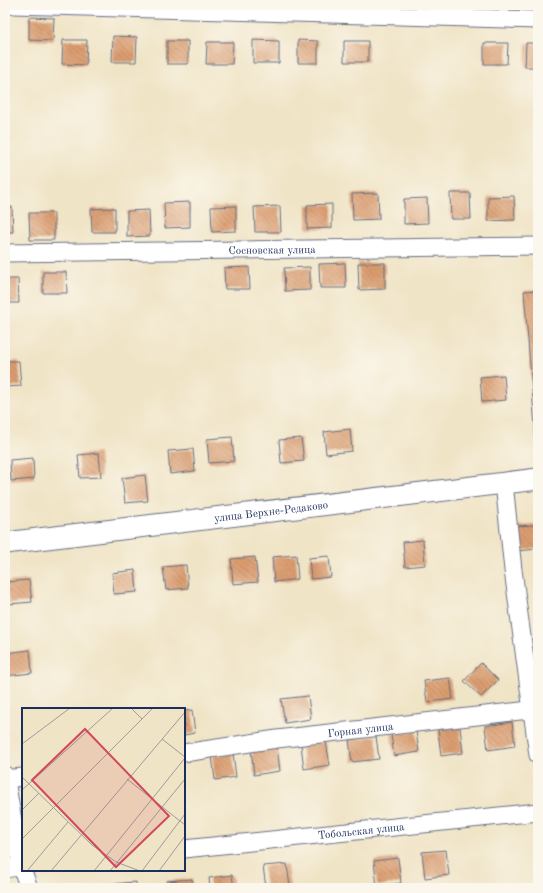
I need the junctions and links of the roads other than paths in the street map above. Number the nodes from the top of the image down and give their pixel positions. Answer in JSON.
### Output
{"nodes":[{"id":1,"x":14,"y":5,"type":"edge"},
{"id":2,"x":538,"y":20,"type":"edge"},
{"id":3,"x":538,"y":246,"type":"edge"},
{"id":4,"x":5,"y":253,"type":"edge"},
{"id":5,"x":538,"y":479,"type":"edge"},
{"id":6,"x":504,"y":483,"type":"junction"},
{"id":7,"x":5,"y":543,"type":"edge"},
{"id":8,"x":535,"y":710,"type":"edge"},
{"id":9,"x":185,"y":753,"type":"edge"},
{"id":10,"x":538,"y":755,"type":"edge"},
{"id":11,"x":22,"y":777,"type":"edge"},
{"id":12,"x":5,"y":778,"type":"edge"},
{"id":13,"x":538,"y":812,"type":"edge"},
{"id":14,"x":185,"y":849,"type":"edge"},
{"id":15,"x":16,"y":867,"type":"edge"},
{"id":16,"x":28,"y":888,"type":"edge"}],
"edges":[{"from":1,"to":2,"type":"street"},
{"from":3,"to":4,"type":"street","name":"Сосновская улица"},
{"from":5,"to":6,"type":"street","name":"улица Верхне-Редаково"},
{"from":6,"to":7,"type":"street","name":"улица Верхне-Редаково"},
{"from":6,"to":8,"type":"street"},
{"from":8,"to":9,"type":"street","name":"Горная улица"},
{"from":8,"to":10,"type":"street"},
{"from":11,"to":12,"type":"street"},
{"from":12,"to":15,"type":"street"},
{"from":13,"to":14,"type":"street","name":"Тобольская улица"},
{"from":15,"to":16,"type":"street"}]}
